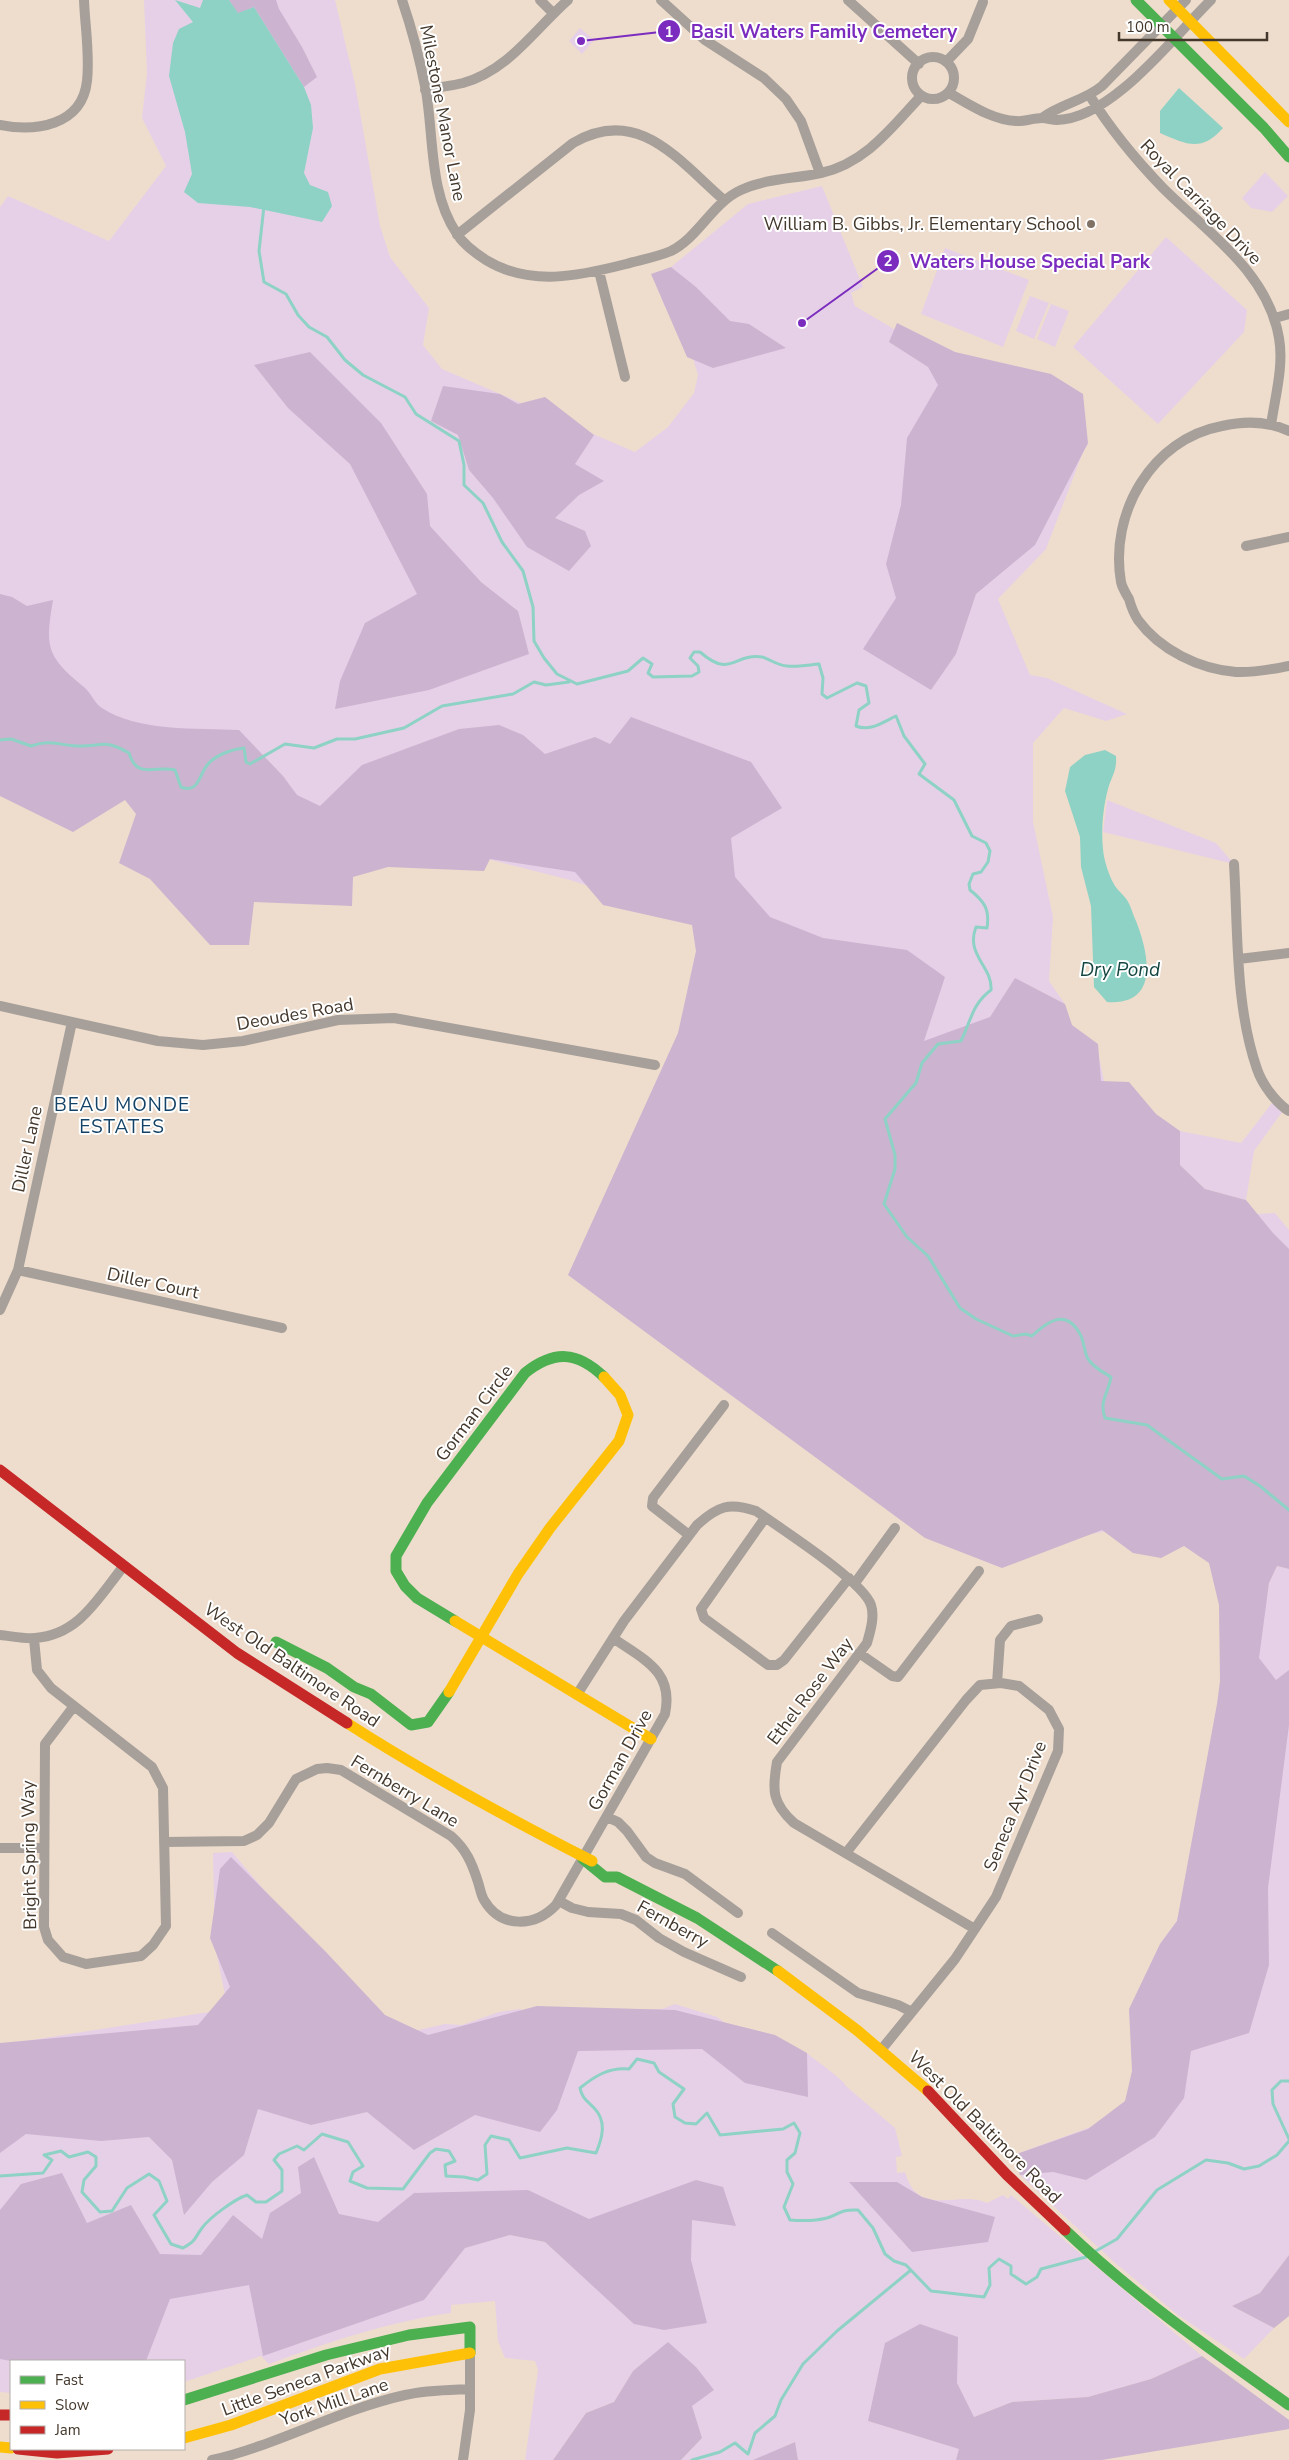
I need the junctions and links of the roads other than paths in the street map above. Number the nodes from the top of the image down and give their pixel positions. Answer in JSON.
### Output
{"nodes":[{"id":1,"x":84,"y":0,"type":"edge"},
{"id":2,"x":402,"y":0,"type":"edge"},
{"id":3,"x":540,"y":0,"type":"edge"},
{"id":4,"x":568,"y":0,"type":"edge"},
{"id":5,"x":661,"y":0,"type":"edge"},
{"id":6,"x":848,"y":0,"type":"edge"},
{"id":7,"x":1136,"y":0,"type":"edge"},
{"id":8,"x":1211,"y":0,"type":"edge"},
{"id":9,"x":984,"y":2,"type":"dead end"},
{"id":10,"x":1178,"y":3,"type":"edge"},
{"id":11,"x":553,"y":13,"type":"junction"},
{"id":12,"x":1190,"y":21,"type":"junction"},
{"id":13,"x":1161,"y":25,"type":"junction"},
{"id":14,"x":1174,"y":38,"type":"junction"},
{"id":15,"x":946,"y":62,"type":"junction"},
{"id":16,"x":919,"y":64,"type":"junction"},
{"id":17,"x":426,"y":90,"type":"junction"},
{"id":18,"x":949,"y":93,"type":"junction"},
{"id":19,"x":921,"y":96,"type":"junction"},
{"id":20,"x":1090,"y":96,"type":"junction"},
{"id":21,"x":1097,"y":107,"type":"junction"},
{"id":22,"x":1042,"y":118,"type":"junction"},
{"id":23,"x":1289,"y":122,"type":"edge"},
{"id":24,"x":0,"y":125,"type":"edge"},
{"id":25,"x":1289,"y":157,"type":"edge"},
{"id":26,"x":820,"y":173,"type":"junction"},
{"id":27,"x":724,"y":200,"type":"junction"},
{"id":28,"x":457,"y":235,"type":"junction"},
{"id":29,"x":599,"y":271,"type":"junction"},
{"id":30,"x":1289,"y":314,"type":"edge"},
{"id":31,"x":1275,"y":318,"type":"junction"},
{"id":32,"x":624,"y":377,"type":"dead end"},
{"id":33,"x":1271,"y":425,"type":"junction"},
{"id":34,"x":1289,"y":431,"type":"edge"},
{"id":35,"x":1289,"y":537,"type":"edge"},
{"id":36,"x":1246,"y":546,"type":"dead end"},
{"id":37,"x":1289,"y":666,"type":"edge"},
{"id":38,"x":1234,"y":864,"type":"dead end"},
{"id":39,"x":1289,"y":954,"type":"edge"},
{"id":40,"x":1240,"y":958,"type":"junction"},
{"id":41,"x":0,"y":1006,"type":"edge"},
{"id":42,"x":72,"y":1022,"type":"junction"},
{"id":43,"x":655,"y":1065,"type":"dead end"},
{"id":44,"x":1289,"y":1111,"type":"edge"},
{"id":45,"x":18,"y":1270,"type":"junction"},
{"id":46,"x":0,"y":1310,"type":"edge"},
{"id":47,"x":282,"y":1328,"type":"dead end"},
{"id":48,"x":724,"y":1405,"type":"dead end"},
{"id":49,"x":0,"y":1470,"type":"edge"},
{"id":50,"x":766,"y":1518,"type":"junction"},
{"id":51,"x":895,"y":1528,"type":"dead end"},
{"id":52,"x":689,"y":1535,"type":"junction"},
{"id":53,"x":123,"y":1567,"type":"junction"},
{"id":54,"x":979,"y":1571,"type":"dead end"},
{"id":55,"x":852,"y":1581,"type":"junction"},
{"id":56,"x":1038,"y":1619,"type":"dead end"},
{"id":57,"x":0,"y":1635,"type":"edge"},
{"id":58,"x":481,"y":1636,"type":"junction"},
{"id":59,"x":613,"y":1638,"type":"junction"},
{"id":60,"x":34,"y":1639,"type":"junction"},
{"id":61,"x":276,"y":1642,"type":"dead end"},
{"id":62,"x":859,"y":1653,"type":"junction"},
{"id":63,"x":997,"y":1683,"type":"junction"},
{"id":64,"x":578,"y":1693,"type":"junction"},
{"id":65,"x":74,"y":1706,"type":"junction"},
{"id":66,"x":651,"y":1738,"type":"junction"},
{"id":67,"x":607,"y":1817,"type":"junction"},
{"id":68,"x":164,"y":1842,"type":"junction"},
{"id":69,"x":0,"y":1848,"type":"edge"},
{"id":70,"x":44,"y":1848,"type":"junction"},
{"id":71,"x":846,"y":1853,"type":"junction"},
{"id":72,"x":583,"y":1859,"type":"junction"},
{"id":73,"x":559,"y":1901,"type":"junction"},
{"id":74,"x":738,"y":1913,"type":"dead end"},
{"id":75,"x":975,"y":1929,"type":"junction"},
{"id":76,"x":772,"y":1933,"type":"dead end"},
{"id":77,"x":741,"y":1976,"type":"dead end"},
{"id":78,"x":912,"y":2012,"type":"junction"},
{"id":79,"x":882,"y":2050,"type":"junction"},
{"id":80,"x":470,"y":2354,"type":"junction"},
{"id":81,"x":470,"y":2389,"type":"junction"},
{"id":82,"x":185,"y":2400,"type":"edge"},
{"id":83,"x":1289,"y":2405,"type":"edge"},
{"id":84,"x":185,"y":2438,"type":"edge"},
{"id":85,"x":28,"y":2450,"type":"edge"},
{"id":86,"x":95,"y":2453,"type":"edge"},
{"id":87,"x":241,"y":2457,"type":"edge"},
{"id":88,"x":212,"y":2460,"type":"edge"},
{"id":89,"x":463,"y":2460,"type":"edge"}],
"edges":[{"from":1,"to":24,"type":"street"},
{"from":2,"to":17,"type":"street","name":"Milestone Manor Lane"},
{"from":3,"to":11,"type":"street"},
{"from":4,"to":11,"type":"street"},
{"from":5,"to":26,"type":"street"},
{"from":6,"to":16,"type":"street"},
{"from":7,"to":13,"type":"street"},
{"from":8,"to":12,"type":"street"},
{"from":9,"to":15,"type":"street"},
{"from":10,"to":12,"type":"street"},
{"from":10,"to":13,"type":"street"},
{"from":11,"to":17,"type":"street"},
{"from":12,"to":14,"type":"street"},
{"from":12,"to":23,"type":"street"},
{"from":13,"to":14,"type":"street"},
{"from":13,"to":20,"type":"street"},
{"from":14,"to":21,"type":"street"},
{"from":14,"to":25,"type":"street"},
{"from":15,"to":16,"type":"street"},
{"from":15,"to":18,"type":"street"},
{"from":16,"to":19,"type":"street"},
{"from":17,"to":28,"type":"street","name":"Milestone Manor Lane"},
{"from":18,"to":19,"type":"street"},
{"from":18,"to":22,"type":"street"},
{"from":19,"to":26,"type":"street","name":"Milestone Manor Lane"},
{"from":20,"to":21,"type":"street","name":"Royal Carriage Drive"},
{"from":20,"to":22,"type":"street"},
{"from":21,"to":22,"type":"street"},
{"from":21,"to":31,"type":"street","name":"Royal Carriage Drive"},
{"from":26,"to":27,"type":"street","name":"Milestone Manor Lane"},
{"from":27,"to":28,"type":"street"},
{"from":27,"to":29,"type":"street","name":"Milestone Manor Lane"},
{"from":28,"to":29,"type":"street","name":"Milestone Manor Lane"},
{"from":29,"to":32,"type":"street"},
{"from":30,"to":31,"type":"street"},
{"from":31,"to":33,"type":"street","name":"Royal Carriage Drive"},
{"from":33,"to":34,"type":"street"},
{"from":33,"to":37,"type":"street"},
{"from":35,"to":36,"type":"street"},
{"from":38,"to":40,"type":"street"},
{"from":39,"to":40,"type":"street"},
{"from":40,"to":44,"type":"street"},
{"from":41,"to":42,"type":"street","name":"Deoudes Road"},
{"from":42,"to":43,"type":"street","name":"Deoudes Road"},
{"from":42,"to":45,"type":"street","name":"Diller Lane"},
{"from":45,"to":46,"type":"street","name":"Diller Lane"},
{"from":45,"to":47,"type":"street","name":"Diller Court"},
{"from":48,"to":52,"type":"street"},
{"from":49,"to":53,"type":"street","name":"West Old Baltimore Road"},
{"from":50,"to":52,"type":"street","name":"Ethel Rose Way"},
{"from":50,"to":55,"type":"street","name":"Ethel Rose Way"},
{"from":50,"to":55,"type":"street"},
{"from":51,"to":55,"type":"street"},
{"from":52,"to":59,"type":"street","name":"Ethel Rose Way"},
{"from":53,"to":60,"type":"street"},
{"from":53,"to":72,"type":"street","name":"West Old Baltimore Road"},
{"from":54,"to":62,"type":"street"},
{"from":55,"to":62,"type":"street","name":"Ethel Rose Way"},
{"from":56,"to":63,"type":"street"},
{"from":57,"to":60,"type":"street"},
{"from":58,"to":58,"type":"street","name":"Gorman Circle"},
{"from":58,"to":61,"type":"street"},
{"from":58,"to":64,"type":"street","name":"Gorman Circle"},
{"from":59,"to":64,"type":"street","name":"Ethel Rose Way"},
{"from":59,"to":66,"type":"street","name":"Gorman Drive"},
{"from":60,"to":65,"type":"street","name":"Bright Spring Way"},
{"from":62,"to":71,"type":"street","name":"Ethel Rose Way"},
{"from":63,"to":71,"type":"street"},
{"from":63,"to":75,"type":"street","name":"Seneca Ayr Drive"},
{"from":64,"to":66,"type":"street","name":"Gorman Circle"},
{"from":65,"to":68,"type":"street","name":"Bright Spring Way"},
{"from":65,"to":70,"type":"street","name":"Bright Spring Way"},
{"from":66,"to":67,"type":"street","name":"Gorman Drive"},
{"from":67,"to":72,"type":"street","name":"Gorman Drive"},
{"from":67,"to":74,"type":"street"},
{"from":68,"to":70,"type":"street","name":"Bright Spring Way"},
{"from":68,"to":73,"type":"street","name":"Fernberry Lane"},
{"from":69,"to":70,"type":"street"},
{"from":71,"to":75,"type":"street","name":"Ethel Rose Way"},
{"from":72,"to":73,"type":"street","name":"Fernberry Lane"},
{"from":72,"to":79,"type":"street","name":"West Old Baltimore Road"},
{"from":73,"to":77,"type":"street","name":"Fernberry"},
{"from":75,"to":78,"type":"street","name":"Seneca Ayr Drive"},
{"from":76,"to":78,"type":"street"},
{"from":78,"to":79,"type":"street","name":"Seneca Ayr Drive"},
{"from":79,"to":83,"type":"street","name":"West Old Baltimore Road"},
{"from":80,"to":81,"type":"street"},
{"from":80,"to":82,"type":"street","name":"Little Seneca Parkway"},
{"from":80,"to":84,"type":"street","name":"Little Seneca Parkway"},
{"from":81,"to":87,"type":"street","name":"York Mill Lane"},
{"from":81,"to":89,"type":"street"},
{"from":85,"to":86,"type":"street"},
{"from":87,"to":88,"type":"street","name":"York Mill Lane"}]}
